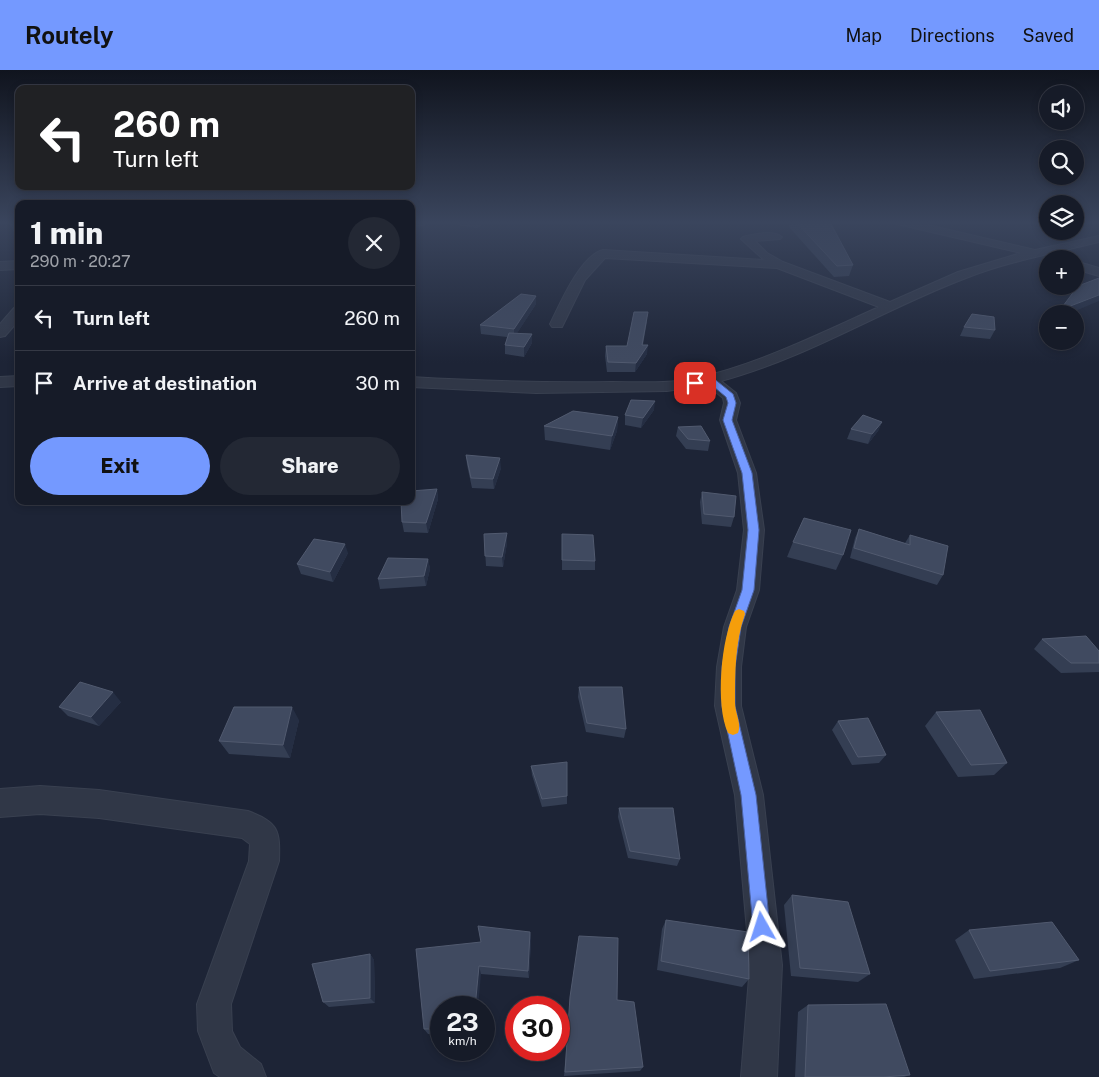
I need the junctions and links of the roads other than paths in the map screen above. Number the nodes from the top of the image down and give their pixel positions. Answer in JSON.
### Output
{"nodes":[{"id":1,"x":588,"y":269,"type":"edge"},
{"id":2,"x":789,"y":269,"type":"edge"},
{"id":3,"x":983,"y":269,"type":"edge"},
{"id":4,"x":892,"y":307,"type":"junction"},
{"id":5,"x":15,"y":316,"type":"edge"},
{"id":6,"x":557,"y":324,"type":"dead end"},
{"id":7,"x":0,"y":333,"type":"edge"},
{"id":8,"x":709,"y":379,"type":"junction"},
{"id":9,"x":15,"y":381,"type":"edge"},
{"id":10,"x":0,"y":382,"type":"edge"},
{"id":11,"x":415,"y":382,"type":"edge"},
{"id":12,"x":0,"y":803,"type":"edge"},
{"id":13,"x":248,"y":1077,"type":"edge"},
{"id":14,"x":758,"y":1077,"type":"edge"}],
"edges":[{"from":1,"to":6,"type":"street"},
{"from":2,"to":4,"type":"street"},
{"from":3,"to":4,"type":"street"},
{"from":4,"to":8,"type":"street"},
{"from":5,"to":7,"type":"street"},
{"from":8,"to":11,"type":"street"},
{"from":8,"to":14,"type":"street"},
{"from":9,"to":10,"type":"street"},
{"from":12,"to":13,"type":"street"}]}
